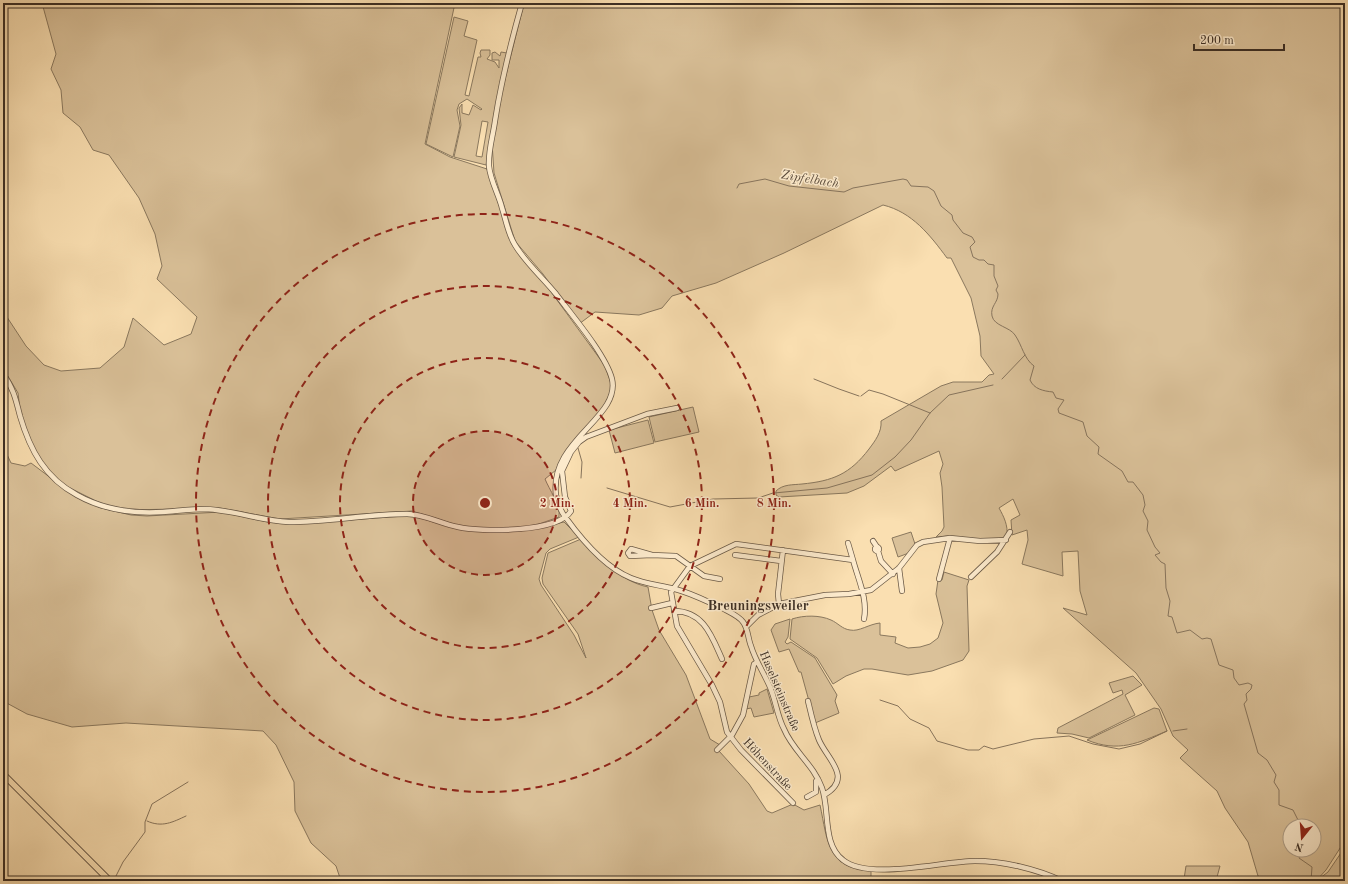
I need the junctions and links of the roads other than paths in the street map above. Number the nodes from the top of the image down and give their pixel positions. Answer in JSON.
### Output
{"nodes":[{"id":1,"x":522,"y":3,"type":"edge"},
{"id":2,"x":3,"y":374,"type":"edge"},
{"id":3,"x":677,"y":408,"type":"dead end"},
{"id":4,"x":564,"y":517,"type":"junction"},
{"id":5,"x":1010,"y":532,"type":"dead end"},
{"id":6,"x":950,"y":538,"type":"junction"},
{"id":7,"x":1006,"y":540,"type":"junction"},
{"id":8,"x":873,"y":541,"type":"dead end"},
{"id":9,"x":848,"y":543,"type":"dead end"},
{"id":10,"x":783,"y":550,"type":"junction"},
{"id":11,"x":652,"y":555,"type":"dead end"},
{"id":12,"x":735,"y":555,"type":"dead end"},
{"id":13,"x":853,"y":560,"type":"junction"},
{"id":14,"x":781,"y":561,"type":"junction"},
{"id":15,"x":690,"y":566,"type":"junction"},
{"id":16,"x":899,"y":568,"type":"junction"},
{"id":17,"x":893,"y":574,"type":"junction"},
{"id":18,"x":971,"y":577,"type":"dead end"},
{"id":19,"x":939,"y":579,"type":"dead end"},
{"id":20,"x":720,"y":580,"type":"dead end"},
{"id":21,"x":673,"y":588,"type":"junction"},
{"id":22,"x":902,"y":591,"type":"dead end"},
{"id":23,"x":863,"y":592,"type":"junction"},
{"id":24,"x":672,"y":603,"type":"junction"},
{"id":25,"x":779,"y":604,"type":"junction"},
{"id":26,"x":651,"y":608,"type":"dead end"},
{"id":27,"x":674,"y":611,"type":"junction"},
{"id":28,"x":864,"y":619,"type":"dead end"},
{"id":29,"x":746,"y":628,"type":"junction"},
{"id":30,"x":722,"y":659,"type":"dead end"},
{"id":31,"x":757,"y":662,"type":"junction"},
{"id":32,"x":808,"y":701,"type":"dead end"},
{"id":33,"x":731,"y":737,"type":"junction"},
{"id":34,"x":717,"y":750,"type":"dead end"},
{"id":35,"x":3,"y":774,"type":"edge"},
{"id":36,"x":818,"y":779,"type":"junction"},
{"id":37,"x":824,"y":795,"type":"junction"},
{"id":38,"x":807,"y":797,"type":"dead end"},
{"id":39,"x":792,"y":803,"type":"dead end"},
{"id":40,"x":110,"y":881,"type":"edge"},
{"id":41,"x":1062,"y":881,"type":"edge"}],
"edges":[{"from":1,"to":4,"type":"street"},
{"from":2,"to":4,"type":"street"},
{"from":3,"to":4,"type":"street"},
{"from":4,"to":21,"type":"street"},
{"from":5,"to":7,"type":"street"},
{"from":6,"to":7,"type":"street"},
{"from":6,"to":16,"type":"street"},
{"from":6,"to":19,"type":"street"},
{"from":7,"to":18,"type":"street"},
{"from":8,"to":17,"type":"street"},
{"from":9,"to":13,"type":"street"},
{"from":10,"to":13,"type":"street"},
{"from":10,"to":14,"type":"street"},
{"from":10,"to":15,"type":"street"},
{"from":11,"to":15,"type":"street"},
{"from":12,"to":14,"type":"street"},
{"from":13,"to":23,"type":"street"},
{"from":14,"to":25,"type":"street"},
{"from":15,"to":20,"type":"street"},
{"from":15,"to":21,"type":"street"},
{"from":16,"to":17,"type":"street"},
{"from":16,"to":22,"type":"street"},
{"from":17,"to":23,"type":"street"},
{"from":21,"to":24,"type":"street","name":"Höhenstraße"},
{"from":21,"to":29,"type":"street"},
{"from":23,"to":25,"type":"street"},
{"from":23,"to":28,"type":"street"},
{"from":24,"to":26,"type":"street"},
{"from":24,"to":27,"type":"street","name":"Höhenstraße"},
{"from":25,"to":29,"type":"street"},
{"from":27,"to":30,"type":"street"},
{"from":27,"to":33,"type":"street","name":"Höhenstraße"},
{"from":29,"to":31,"type":"street","name":"Haselsteinstraße"},
{"from":31,"to":33,"type":"street"},
{"from":31,"to":36,"type":"street","name":"Haselsteinstraße"},
{"from":32,"to":37,"type":"street"},
{"from":33,"to":34,"type":"street"},
{"from":33,"to":39,"type":"street","name":"Höhenstraße"},
{"from":35,"to":40,"type":"main road"},
{"from":36,"to":37,"type":"street","name":"Haselsteinstraße"},
{"from":36,"to":38,"type":"street"},
{"from":37,"to":41,"type":"street","name":"Haselsteinstraße"}]}
